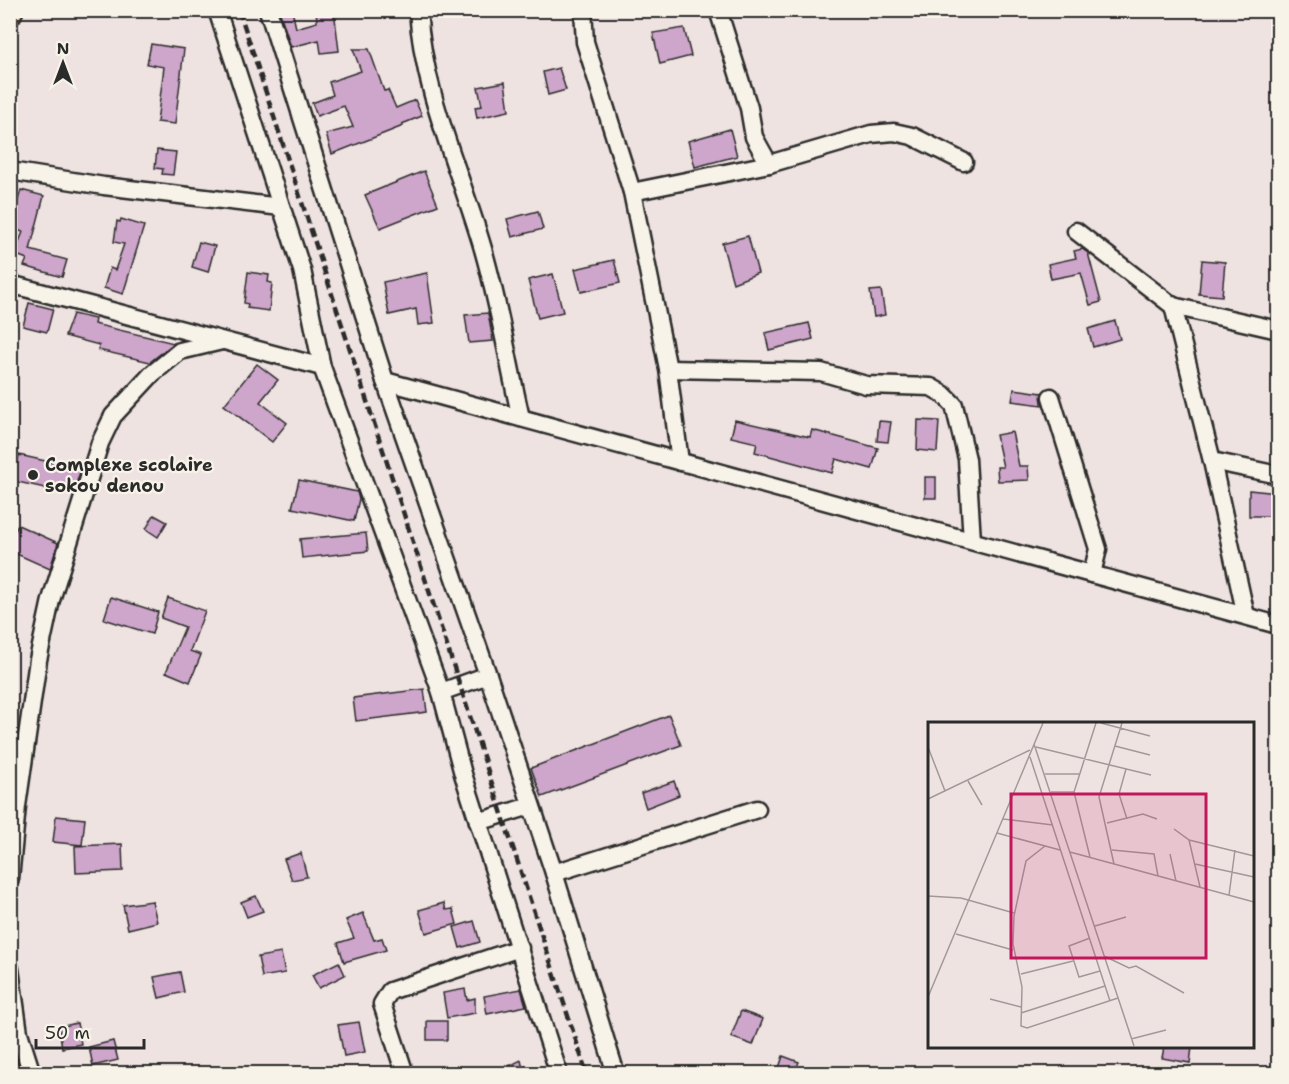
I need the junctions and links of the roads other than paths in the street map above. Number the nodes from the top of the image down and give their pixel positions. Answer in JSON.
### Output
{"nodes":[{"id":1,"x":217,"y":10,"type":"edge"},
{"id":2,"x":268,"y":10,"type":"edge"},
{"id":3,"x":418,"y":10,"type":"edge"},
{"id":4,"x":583,"y":10,"type":"edge"},
{"id":5,"x":718,"y":10,"type":"edge"},
{"id":6,"x":964,"y":162,"type":"dead end"},
{"id":7,"x":769,"y":164,"type":"junction"},
{"id":8,"x":10,"y":171,"type":"edge"},
{"id":9,"x":632,"y":192,"type":"junction"},
{"id":10,"x":281,"y":207,"type":"junction"},
{"id":11,"x":1076,"y":231,"type":"dead end"},
{"id":12,"x":10,"y":284,"type":"edge"},
{"id":13,"x":1173,"y":306,"type":"junction"},
{"id":14,"x":1278,"y":330,"type":"edge"},
{"id":15,"x":222,"y":340,"type":"junction"},
{"id":16,"x":322,"y":367,"type":"junction"},
{"id":17,"x":668,"y":369,"type":"junction"},
{"id":18,"x":385,"y":381,"type":"junction"},
{"id":19,"x":1051,"y":397,"type":"dead end"},
{"id":20,"x":521,"y":418,"type":"junction"},
{"id":21,"x":1212,"y":461,"type":"junction"},
{"id":22,"x":680,"y":462,"type":"junction"},
{"id":23,"x":1278,"y":475,"type":"edge"},
{"id":24,"x":972,"y":541,"type":"junction"},
{"id":25,"x":1092,"y":574,"type":"junction"},
{"id":26,"x":1246,"y":616,"type":"junction"},
{"id":27,"x":1278,"y":625,"type":"edge"},
{"id":28,"x":488,"y":675,"type":"junction"},
{"id":29,"x":441,"y":692,"type":"junction"},
{"id":30,"x":15,"y":786,"type":"edge"},
{"id":31,"x":530,"y":806,"type":"junction"},
{"id":32,"x":757,"y":810,"type":"dead end"},
{"id":33,"x":478,"y":822,"type":"junction"},
{"id":34,"x":554,"y":873,"type":"junction"},
{"id":35,"x":10,"y":879,"type":"edge"},
{"id":36,"x":520,"y":948,"type":"junction"},
{"id":37,"x":10,"y":969,"type":"edge"},
{"id":38,"x":12,"y":1006,"type":"edge"},
{"id":39,"x":15,"y":1030,"type":"edge"},
{"id":40,"x":620,"y":1072,"type":"edge"},
{"id":41,"x":32,"y":1074,"type":"edge"},
{"id":42,"x":405,"y":1074,"type":"edge"},
{"id":43,"x":559,"y":1074,"type":"edge"}],
"edges":[{"from":1,"to":10,"type":"street"},
{"from":2,"to":18,"type":"street"},
{"from":3,"to":20,"type":"street"},
{"from":4,"to":9,"type":"street"},
{"from":5,"to":7,"type":"street"},
{"from":6,"to":7,"type":"street"},
{"from":7,"to":9,"type":"street"},
{"from":8,"to":10,"type":"street"},
{"from":9,"to":17,"type":"street"},
{"from":10,"to":16,"type":"street"},
{"from":11,"to":13,"type":"street"},
{"from":12,"to":15,"type":"street"},
{"from":13,"to":14,"type":"street"},
{"from":13,"to":21,"type":"street"},
{"from":15,"to":16,"type":"street"},
{"from":15,"to":30,"type":"street"},
{"from":16,"to":29,"type":"street"},
{"from":17,"to":22,"type":"street"},
{"from":17,"to":24,"type":"street"},
{"from":18,"to":20,"type":"street"},
{"from":18,"to":28,"type":"street"},
{"from":19,"to":25,"type":"street"},
{"from":20,"to":22,"type":"street"},
{"from":21,"to":23,"type":"street"},
{"from":21,"to":26,"type":"street"},
{"from":22,"to":24,"type":"street"},
{"from":24,"to":25,"type":"street"},
{"from":25,"to":26,"type":"street"},
{"from":26,"to":27,"type":"street"},
{"from":28,"to":29,"type":"street"},
{"from":28,"to":31,"type":"street"},
{"from":29,"to":33,"type":"street"},
{"from":30,"to":35,"type":"street"},
{"from":31,"to":33,"type":"street"},
{"from":31,"to":34,"type":"street"},
{"from":32,"to":34,"type":"street"},
{"from":33,"to":36,"type":"street"},
{"from":34,"to":40,"type":"street"},
{"from":36,"to":42,"type":"street"},
{"from":36,"to":43,"type":"street"},
{"from":37,"to":38,"type":"street"},
{"from":38,"to":39,"type":"street"},
{"from":39,"to":41,"type":"street"}]}
